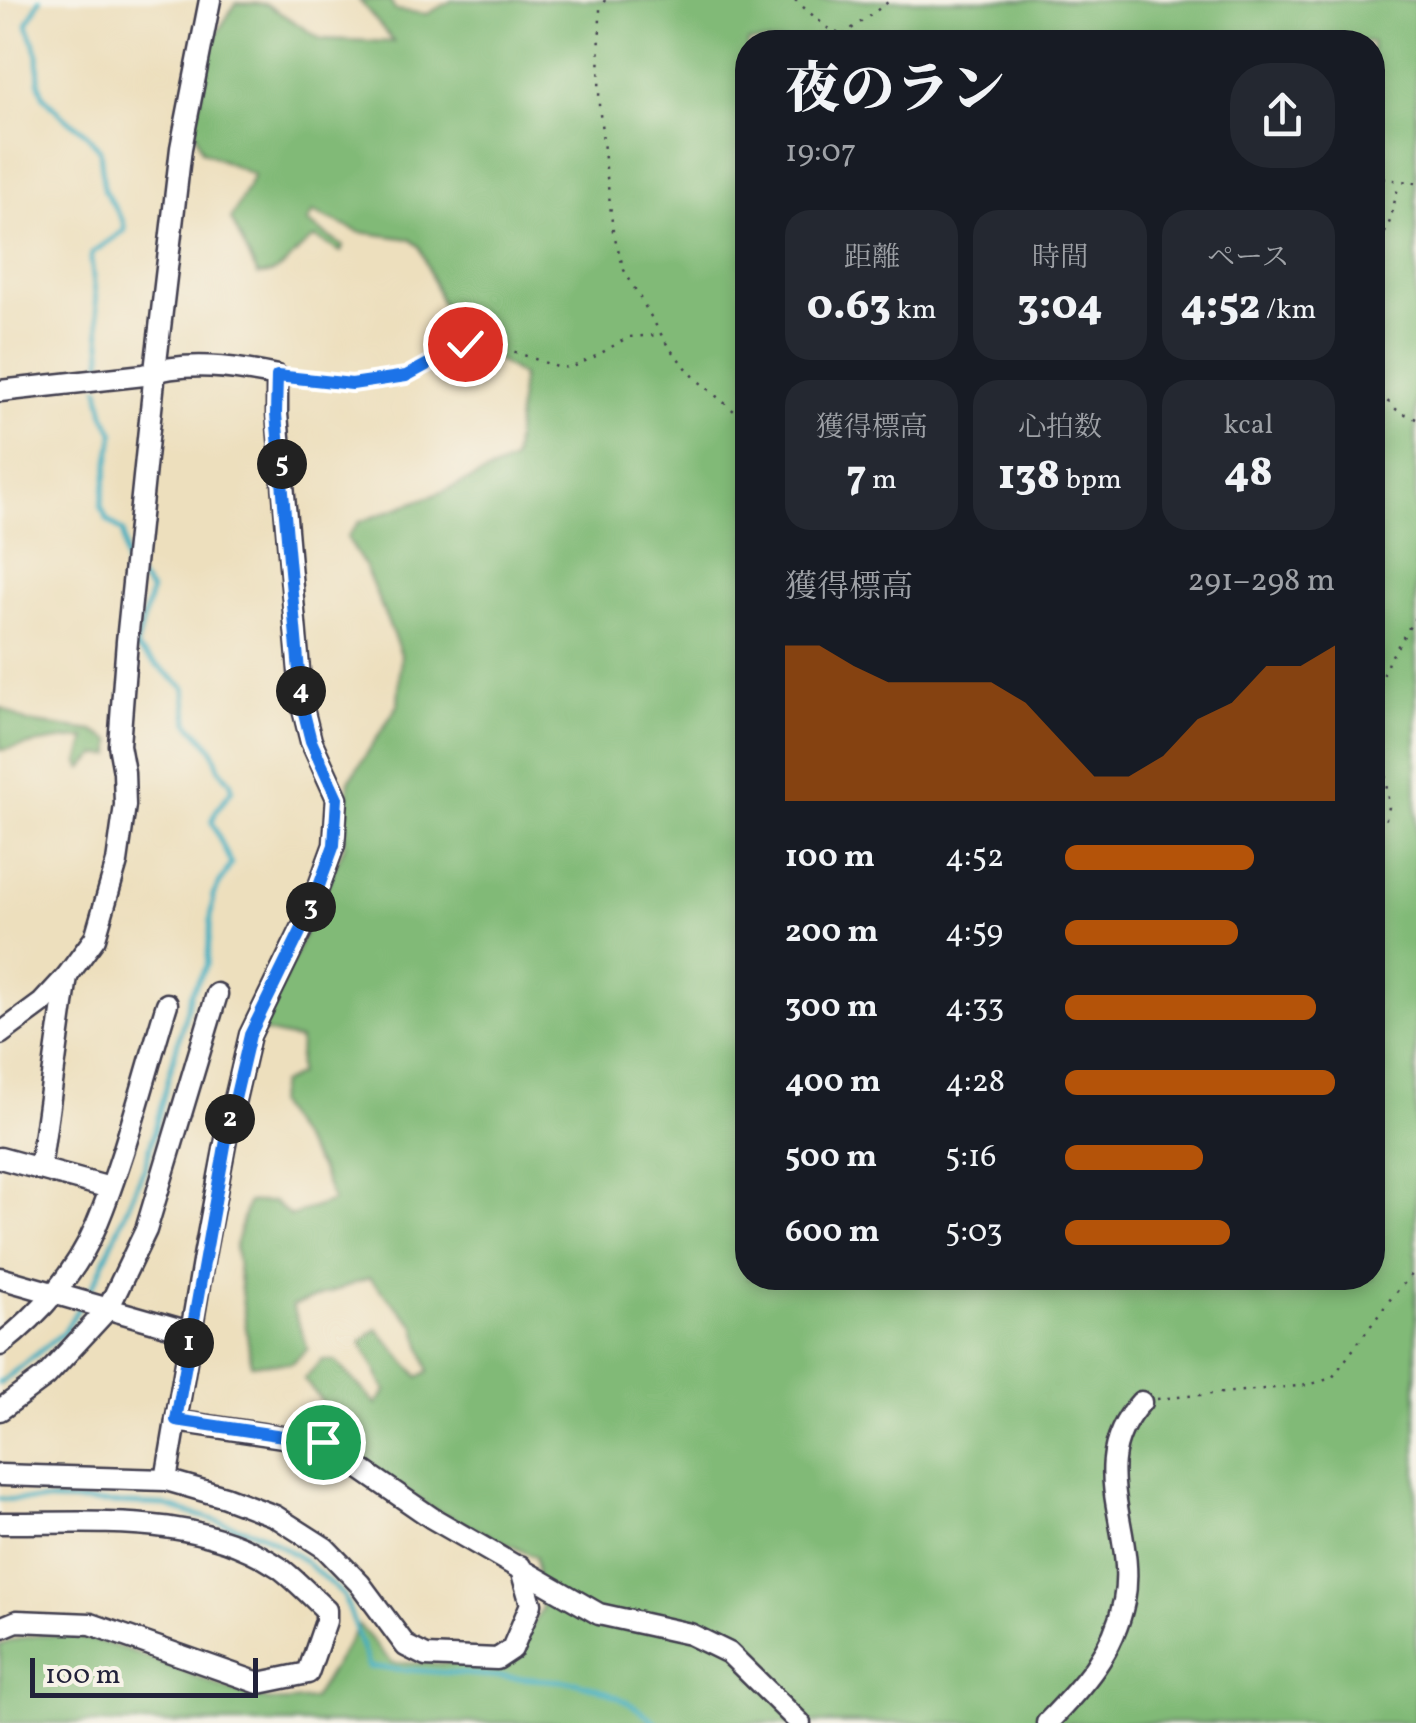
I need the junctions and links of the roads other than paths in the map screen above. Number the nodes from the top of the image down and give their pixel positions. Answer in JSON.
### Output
{"nodes":[{"id":1,"x":210,"y":0,"type":"edge"},
{"id":2,"x":155,"y":371,"type":"junction"},
{"id":3,"x":0,"y":390,"type":"edge"},
{"id":4,"x":67,"y":976,"type":"junction"},
{"id":5,"x":217,"y":994,"type":"dead end"},
{"id":6,"x":167,"y":1004,"type":"dead end"},
{"id":7,"x":0,"y":1034,"type":"edge"},
{"id":8,"x":0,"y":1158,"type":"edge"},
{"id":9,"x":40,"y":1169,"type":"junction"},
{"id":10,"x":110,"y":1188,"type":"junction"},
{"id":11,"x":0,"y":1278,"type":"edge"},
{"id":12,"x":60,"y":1295,"type":"junction"},
{"id":13,"x":103,"y":1307,"type":"junction"},
{"id":14,"x":190,"y":1332,"type":"junction"},
{"id":15,"x":0,"y":1346,"type":"edge"},
{"id":16,"x":1141,"y":1402,"type":"road end"},
{"id":17,"x":0,"y":1410,"type":"edge"},
{"id":18,"x":176,"y":1420,"type":"junction"},
{"id":19,"x":0,"y":1475,"type":"edge"},
{"id":20,"x":166,"y":1480,"type":"junction"},
{"id":21,"x":0,"y":1523,"type":"edge"},
{"id":22,"x":520,"y":1566,"type":"junction"},
{"id":23,"x":0,"y":1628,"type":"edge"},
{"id":24,"x":800,"y":1723,"type":"edge"},
{"id":25,"x":1047,"y":1723,"type":"edge"}],
"edges":[{"from":1,"to":2,"type":"street"},
{"from":2,"to":3,"type":"street"},
{"from":2,"to":4,"type":"street"},
{"from":2,"to":14,"type":"street"},
{"from":4,"to":7,"type":"street"},
{"from":4,"to":9,"type":"street"},
{"from":5,"to":13,"type":"street"},
{"from":6,"to":10,"type":"street"},
{"from":8,"to":9,"type":"street"},
{"from":9,"to":10,"type":"street"},
{"from":10,"to":12,"type":"street"},
{"from":11,"to":12,"type":"street"},
{"from":12,"to":13,"type":"street"},
{"from":12,"to":15,"type":"street"},
{"from":13,"to":14,"type":"street"},
{"from":13,"to":17,"type":"street"},
{"from":14,"to":18,"type":"street"},
{"from":16,"to":25,"type":"street"},
{"from":18,"to":20,"type":"street"},
{"from":18,"to":22,"type":"street"},
{"from":19,"to":20,"type":"street"},
{"from":20,"to":22,"type":"street"},
{"from":21,"to":23,"type":"street"},
{"from":22,"to":24,"type":"street"}]}
